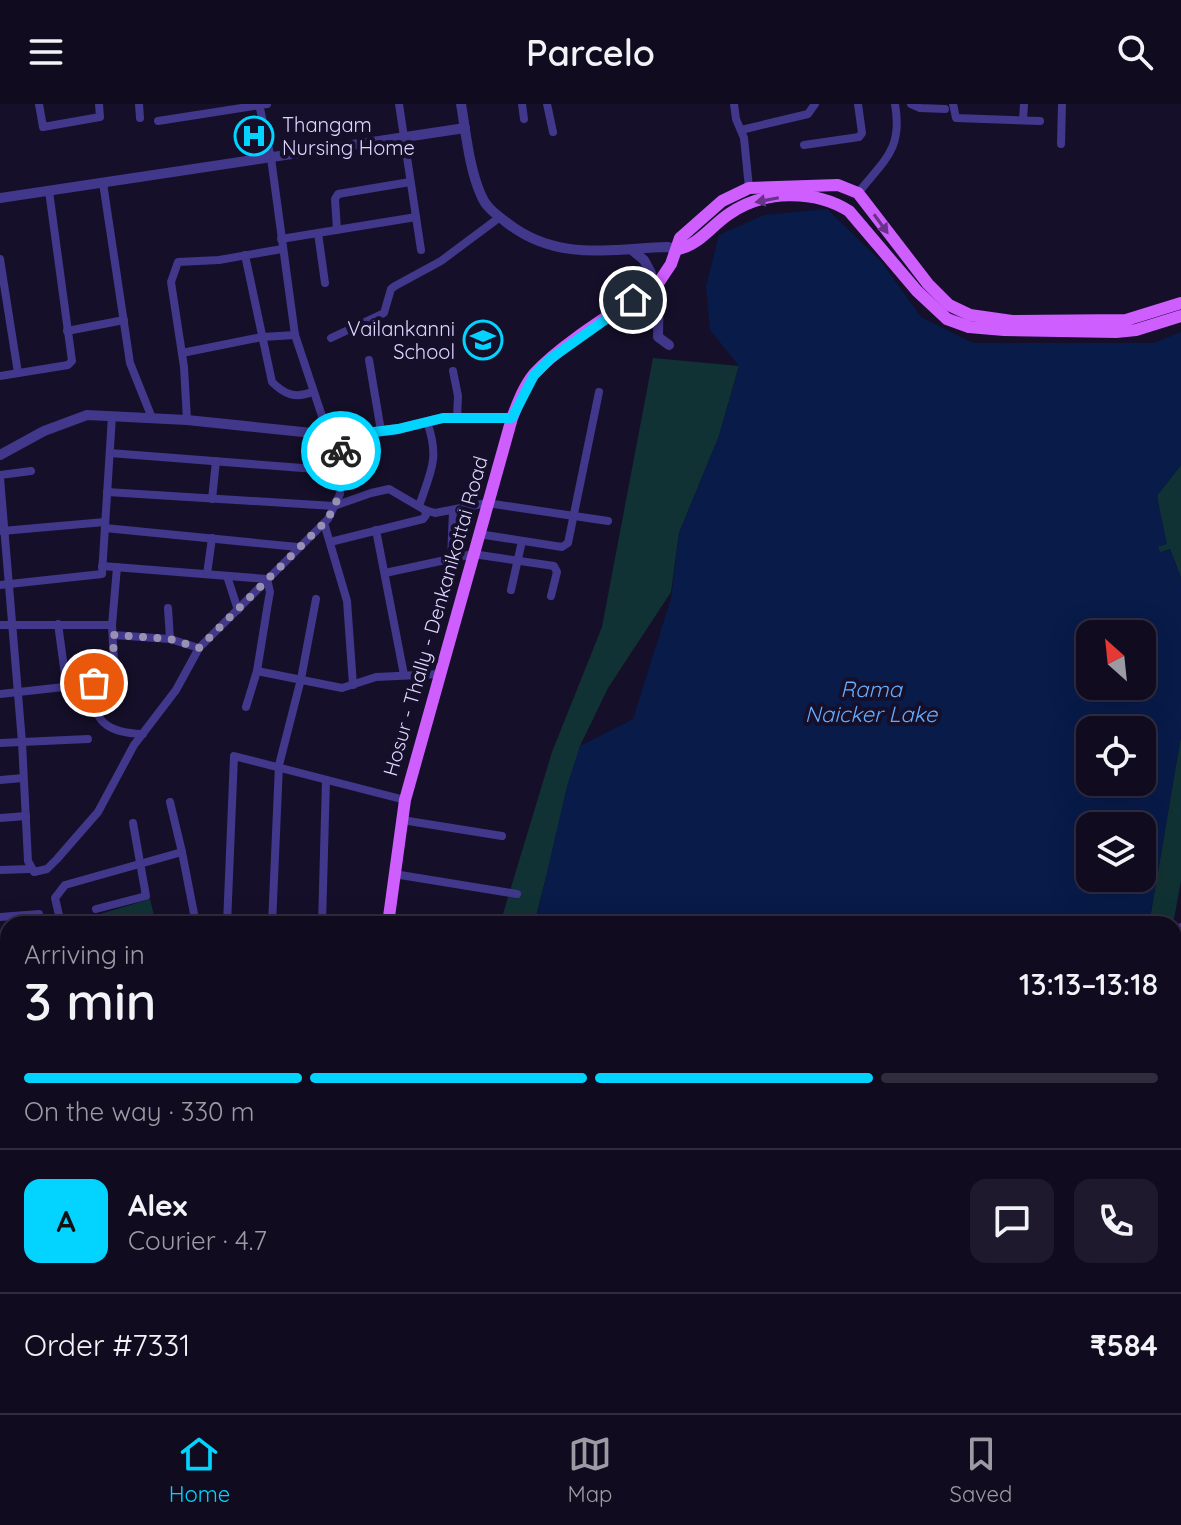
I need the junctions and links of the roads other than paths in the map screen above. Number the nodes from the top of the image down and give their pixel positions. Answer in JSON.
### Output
{"nodes":[{"id":1,"x":39,"y":104,"type":"edge"},
{"id":2,"x":99,"y":104,"type":"edge"},
{"id":3,"x":139,"y":104,"type":"edge"},
{"id":4,"x":262,"y":104,"type":"edge"},
{"id":5,"x":399,"y":104,"type":"edge"},
{"id":6,"x":461,"y":104,"type":"edge"},
{"id":7,"x":522,"y":104,"type":"edge"},
{"id":8,"x":547,"y":104,"type":"edge"},
{"id":9,"x":734,"y":104,"type":"edge"},
{"id":10,"x":815,"y":104,"type":"edge"},
{"id":11,"x":858,"y":104,"type":"edge"},
{"id":12,"x":909,"y":104,"type":"edge"},
{"id":13,"x":1024,"y":104,"type":"edge"},
{"id":14,"x":1062,"y":104,"type":"edge"},
{"id":15,"x":896,"y":106,"type":"edge"},
{"id":16,"x":949,"y":106,"type":"edge"},
{"id":17,"x":140,"y":118,"type":"dead end"},
{"id":18,"x":524,"y":119,"type":"dead end"},
{"id":19,"x":1023,"y":120,"type":"junction"},
{"id":20,"x":158,"y":121,"type":"dead end"},
{"id":21,"x":1040,"y":121,"type":"dead end"},
{"id":22,"x":465,"y":128,"type":"junction"},
{"id":23,"x":553,"y":132,"type":"dead end"},
{"id":24,"x":742,"y":134,"type":"junction"},
{"id":25,"x":405,"y":138,"type":"junction"},
{"id":26,"x":1061,"y":144,"type":"dead end"},
{"id":27,"x":804,"y":145,"type":"dead end"},
{"id":28,"x":271,"y":158,"type":"junction"},
{"id":29,"x":410,"y":182,"type":"junction"},
{"id":30,"x":103,"y":183,"type":"junction"},
{"id":31,"x":749,"y":188,"type":"junction"},
{"id":32,"x":49,"y":191,"type":"junction"},
{"id":33,"x":858,"y":193,"type":"junction"},
{"id":34,"x":0,"y":198,"type":"edge"},
{"id":35,"x":416,"y":217,"type":"junction"},
{"id":36,"x":500,"y":217,"type":"junction"},
{"id":37,"x":337,"y":230,"type":"junction"},
{"id":38,"x":318,"y":233,"type":"junction"},
{"id":39,"x":281,"y":244,"type":"junction"},
{"id":40,"x":678,"y":249,"type":"junction"},
{"id":41,"x":421,"y":250,"type":"dead end"},
{"id":42,"x":633,"y":251,"type":"junction"},
{"id":43,"x":245,"y":255,"type":"junction"},
{"id":44,"x":0,"y":259,"type":"edge"},
{"id":45,"x":659,"y":282,"type":"junction"},
{"id":46,"x":325,"y":283,"type":"dead end"},
{"id":47,"x":647,"y":290,"type":"junction"},
{"id":48,"x":1181,"y":303,"type":"edge"},
{"id":49,"x":1181,"y":316,"type":"edge"},
{"id":50,"x":124,"y":320,"type":"junction"},
{"id":51,"x":67,"y":331,"type":"junction"},
{"id":52,"x":295,"y":335,"type":"junction"},
{"id":53,"x":262,"y":337,"type":"junction"},
{"id":54,"x":331,"y":338,"type":"dead end"},
{"id":55,"x":669,"y":345,"type":"dead end"},
{"id":56,"x":182,"y":353,"type":"junction"},
{"id":57,"x":369,"y":360,"type":"dead end"},
{"id":58,"x":453,"y":371,"type":"dead end"},
{"id":59,"x":18,"y":373,"type":"junction"},
{"id":60,"x":0,"y":376,"type":"edge"},
{"id":61,"x":312,"y":392,"type":"junction"},
{"id":62,"x":599,"y":392,"type":"dead end"},
{"id":63,"x":112,"y":416,"type":"junction"},
{"id":64,"x":152,"y":418,"type":"junction"},
{"id":65,"x":457,"y":418,"type":"junction"},
{"id":66,"x":512,"y":418,"type":"junction"},
{"id":67,"x":187,"y":420,"type":"junction"},
{"id":68,"x":427,"y":422,"type":"junction"},
{"id":69,"x":381,"y":431,"type":"junction"},
{"id":70,"x":328,"y":434,"type":"junction"},
{"id":71,"x":342,"y":436,"type":"junction"},
{"id":72,"x":110,"y":453,"type":"junction"},
{"id":73,"x":0,"y":455,"type":"edge"},
{"id":74,"x":216,"y":461,"type":"junction"},
{"id":75,"x":31,"y":471,"type":"dead end"},
{"id":76,"x":341,"y":471,"type":"junction"},
{"id":77,"x":0,"y":476,"type":"edge"},
{"id":78,"x":107,"y":492,"type":"junction"},
{"id":79,"x":212,"y":499,"type":"junction"},
{"id":80,"x":487,"y":503,"type":"junction"},
{"id":81,"x":334,"y":506,"type":"junction"},
{"id":82,"x":422,"y":508,"type":"junction"},
{"id":83,"x":453,"y":511,"type":"junction"},
{"id":84,"x":575,"y":516,"type":"junction"},
{"id":85,"x":608,"y":521,"type":"dead end"},
{"id":86,"x":324,"y":523,"type":"junction"},
{"id":87,"x":105,"y":525,"type":"junction"},
{"id":88,"x":376,"y":530,"type":"junction"},
{"id":89,"x":2,"y":531,"type":"edge"},
{"id":90,"x":479,"y":534,"type":"junction"},
{"id":91,"x":212,"y":538,"type":"junction"},
{"id":92,"x":522,"y":541,"type":"junction"},
{"id":93,"x":330,"y":542,"type":"junction"},
{"id":94,"x":545,"y":544,"type":"junction"},
{"id":95,"x":298,"y":547,"type":"junction"},
{"id":96,"x":473,"y":554,"type":"junction"},
{"id":97,"x":451,"y":559,"type":"junction"},
{"id":98,"x":519,"y":561,"type":"junction"},
{"id":99,"x":540,"y":564,"type":"junction"},
{"id":100,"x":102,"y":566,"type":"junction"},
{"id":101,"x":117,"y":567,"type":"junction"},
{"id":102,"x":385,"y":573,"type":"junction"},
{"id":103,"x":207,"y":574,"type":"junction"},
{"id":104,"x":227,"y":576,"type":"junction"},
{"id":105,"x":267,"y":579,"type":"junction"},
{"id":106,"x":4,"y":584,"type":"edge"},
{"id":107,"x":511,"y":590,"type":"dead end"},
{"id":108,"x":551,"y":596,"type":"dead end"},
{"id":109,"x":316,"y":599,"type":"dead end"},
{"id":110,"x":168,"y":608,"type":"dead end"},
{"id":111,"x":238,"y":610,"type":"junction"},
{"id":112,"x":58,"y":624,"type":"junction"},
{"id":113,"x":0,"y":625,"type":"edge"},
{"id":114,"x":11,"y":625,"type":"junction"},
{"id":115,"x":112,"y":625,"type":"junction"},
{"id":116,"x":113,"y":635,"type":"junction"},
{"id":117,"x":170,"y":639,"type":"junction"},
{"id":118,"x":199,"y":648,"type":"junction"},
{"id":119,"x":257,"y":671,"type":"junction"},
{"id":120,"x":440,"y":674,"type":"junction"},
{"id":121,"x":404,"y":675,"type":"junction"},
{"id":122,"x":301,"y":679,"type":"junction"},
{"id":123,"x":353,"y":685,"type":"junction"},
{"id":124,"x":17,"y":692,"type":"junction"},
{"id":125,"x":0,"y":694,"type":"edge"},
{"id":126,"x":246,"y":707,"type":"dead end"},
{"id":127,"x":143,"y":734,"type":"junction"},
{"id":128,"x":88,"y":739,"type":"dead end"},
{"id":129,"x":22,"y":742,"type":"junction"},
{"id":130,"x":0,"y":743,"type":"edge"},
{"id":131,"x":279,"y":765,"type":"junction"},
{"id":132,"x":23,"y":778,"type":"junction"},
{"id":133,"x":0,"y":780,"type":"edge"},
{"id":134,"x":326,"y":780,"type":"junction"},
{"id":135,"x":405,"y":800,"type":"junction"},
{"id":136,"x":170,"y":802,"type":"dead end"},
{"id":137,"x":26,"y":816,"type":"junction"},
{"id":138,"x":0,"y":818,"type":"edge"},
{"id":139,"x":402,"y":820,"type":"junction"},
{"id":140,"x":133,"y":823,"type":"dead end"},
{"id":141,"x":502,"y":836,"type":"dead end"},
{"id":142,"x":182,"y":852,"type":"junction"},
{"id":143,"x":140,"y":864,"type":"junction"},
{"id":144,"x":30,"y":869,"type":"junction"},
{"id":145,"x":0,"y":870,"type":"edge"},
{"id":146,"x":394,"y":874,"type":"junction"},
{"id":147,"x":517,"y":894,"type":"dead end"},
{"id":148,"x":96,"y":909,"type":"dead end"},
{"id":149,"x":39,"y":914,"type":"dead end"},
{"id":150,"x":13,"y":916,"type":"edge"},
{"id":151,"x":59,"y":916,"type":"edge"},
{"id":152,"x":194,"y":916,"type":"edge"},
{"id":153,"x":227,"y":916,"type":"edge"},
{"id":154,"x":272,"y":916,"type":"edge"},
{"id":155,"x":322,"y":916,"type":"edge"},
{"id":156,"x":389,"y":916,"type":"edge"}],
"edges":[{"from":1,"to":2,"type":"street"},
{"from":3,"to":17,"type":"street"},
{"from":4,"to":20,"type":"street"},
{"from":4,"to":28,"type":"street"},
{"from":5,"to":25,"type":"street"},
{"from":6,"to":22,"type":"street"},
{"from":7,"to":18,"type":"street"},
{"from":8,"to":23,"type":"street"},
{"from":9,"to":24,"type":"street"},
{"from":10,"to":24,"type":"street"},
{"from":11,"to":27,"type":"street"},
{"from":12,"to":15,"type":"street"},
{"from":12,"to":16,"type":"street"},
{"from":13,"to":19,"type":"street"},
{"from":14,"to":26,"type":"street"},
{"from":15,"to":33,"type":"street"},
{"from":16,"to":19,"type":"street"},
{"from":19,"to":21,"type":"street"},
{"from":22,"to":25,"type":"street"},
{"from":22,"to":36,"type":"street"},
{"from":24,"to":31,"type":"street"},
{"from":25,"to":28,"type":"street"},
{"from":25,"to":29,"type":"street"},
{"from":28,"to":30,"type":"street"},
{"from":28,"to":39,"type":"street"},
{"from":29,"to":35,"type":"street"},
{"from":29,"to":37,"type":"street"},
{"from":30,"to":32,"type":"street"},
{"from":30,"to":50,"type":"street"},
{"from":31,"to":33,"type":"main road","name":"Hosur - Thally - Denkanikottai Road"},
{"from":31,"to":40,"type":"main road","name":"Hosur - Thally - Denkanikottai Road"},
{"from":32,"to":34,"type":"street"},
{"from":32,"to":51,"type":"street"},
{"from":33,"to":48,"type":"main road","one_way":true},
{"from":35,"to":37,"type":"street"},
{"from":35,"to":41,"type":"street"},
{"from":36,"to":42,"type":"street"},
{"from":36,"to":54,"type":"street"},
{"from":37,"to":38,"type":"street"},
{"from":38,"to":39,"type":"street"},
{"from":38,"to":46,"type":"street"},
{"from":39,"to":43,"type":"street"},
{"from":39,"to":52,"type":"street"},
{"from":40,"to":42,"type":"street"},
{"from":40,"to":45,"type":"main road","name":"Hosur - Thally - Denkanikottai Road"},
{"from":49,"to":40,"type":"main road","one_way":true},
{"from":42,"to":47,"type":"street"},
{"from":43,"to":53,"type":"street"},
{"from":43,"to":56,"type":"street"},
{"from":44,"to":59,"type":"street"},
{"from":45,"to":47,"type":"main road","name":"Hosur - Thally - Denkanikottai Road"},
{"from":45,"to":55,"type":"street"},
{"from":47,"to":66,"type":"main road","name":"Hosur - Thally - Denkanikottai Road"},
{"from":50,"to":51,"type":"street"},
{"from":50,"to":64,"type":"street"},
{"from":51,"to":59,"type":"street"},
{"from":52,"to":53,"type":"street"},
{"from":52,"to":61,"type":"street"},
{"from":53,"to":56,"type":"street"},
{"from":53,"to":61,"type":"street"},
{"from":56,"to":67,"type":"street"},
{"from":57,"to":69,"type":"street"},
{"from":58,"to":65,"type":"street"},
{"from":59,"to":60,"type":"street"},
{"from":61,"to":70,"type":"street"},
{"from":62,"to":84,"type":"street"},
{"from":63,"to":64,"type":"street"},
{"from":63,"to":72,"type":"street"},
{"from":63,"to":73,"type":"street"},
{"from":64,"to":67,"type":"street"},
{"from":65,"to":66,"type":"street"},
{"from":65,"to":68,"type":"street"},
{"from":66,"to":80,"type":"main road","name":"Hosur - Thally - Denkanikottai Road"},
{"from":67,"to":70,"type":"street"},
{"from":68,"to":69,"type":"street"},
{"from":68,"to":82,"type":"street"},
{"from":69,"to":71,"type":"street"},
{"from":70,"to":71,"type":"street"},
{"from":71,"to":76,"type":"street"},
{"from":72,"to":74,"type":"street"},
{"from":72,"to":78,"type":"street"},
{"from":74,"to":76,"type":"street"},
{"from":74,"to":79,"type":"street"},
{"from":75,"to":77,"type":"street"},
{"from":76,"to":81,"type":"street"},
{"from":77,"to":89,"type":"street"},
{"from":78,"to":79,"type":"street"},
{"from":78,"to":87,"type":"street"},
{"from":79,"to":81,"type":"street"},
{"from":80,"to":83,"type":"street"},
{"from":80,"to":84,"type":"street"},
{"from":80,"to":90,"type":"main road","name":"Hosur - Thally - Denkanikottai Road"},
{"from":81,"to":82,"type":"street"},
{"from":81,"to":86,"type":"street"},
{"from":82,"to":83,"type":"street"},
{"from":82,"to":88,"type":"street"},
{"from":83,"to":97,"type":"street"},
{"from":84,"to":85,"type":"street"},
{"from":84,"to":94,"type":"street"},
{"from":86,"to":93,"type":"street"},
{"from":86,"to":95,"type":"street"},
{"from":87,"to":89,"type":"street"},
{"from":87,"to":91,"type":"street"},
{"from":87,"to":100,"type":"street"},
{"from":88,"to":93,"type":"street"},
{"from":88,"to":102,"type":"street"},
{"from":89,"to":106,"type":"street"},
{"from":90,"to":92,"type":"street"},
{"from":90,"to":96,"type":"main road","name":"Hosur - Thally - Denkanikottai Road"},
{"from":91,"to":95,"type":"street"},
{"from":91,"to":103,"type":"street"},
{"from":92,"to":94,"type":"street"},
{"from":92,"to":98,"type":"street"},
{"from":93,"to":123,"type":"street"},
{"from":94,"to":99,"type":"street"},
{"from":95,"to":105,"type":"street"},
{"from":96,"to":97,"type":"street"},
{"from":96,"to":98,"type":"street"},
{"from":96,"to":120,"type":"main road","name":"Hosur - Thally - Denkanikottai Road"},
{"from":97,"to":102,"type":"street"},
{"from":98,"to":99,"type":"street"},
{"from":98,"to":107,"type":"street"},
{"from":99,"to":108,"type":"street"},
{"from":100,"to":101,"type":"street"},
{"from":100,"to":106,"type":"street"},
{"from":101,"to":103,"type":"street"},
{"from":101,"to":115,"type":"street"},
{"from":102,"to":121,"type":"street"},
{"from":103,"to":104,"type":"street"},
{"from":104,"to":105,"type":"street"},
{"from":104,"to":111,"type":"street"},
{"from":105,"to":111,"type":"street"},
{"from":105,"to":119,"type":"street"},
{"from":106,"to":114,"type":"street"},
{"from":109,"to":122,"type":"street"},
{"from":110,"to":117,"type":"street"},
{"from":111,"to":118,"type":"street"},
{"from":112,"to":114,"type":"street"},
{"from":112,"to":115,"type":"street"},
{"from":112,"to":124,"type":"street"},
{"from":113,"to":114,"type":"street"},
{"from":114,"to":124,"type":"street"},
{"from":115,"to":116,"type":"street"},
{"from":116,"to":117,"type":"street"},
{"from":116,"to":127,"type":"street"},
{"from":117,"to":118,"type":"street"},
{"from":118,"to":127,"type":"street"},
{"from":119,"to":122,"type":"street"},
{"from":119,"to":126,"type":"street"},
{"from":120,"to":121,"type":"street"},
{"from":120,"to":135,"type":"main road","name":"Hosur - Thally - Denkanikottai Road"},
{"from":121,"to":123,"type":"street"},
{"from":122,"to":123,"type":"street"},
{"from":122,"to":131,"type":"street"},
{"from":124,"to":125,"type":"street"},
{"from":124,"to":129,"type":"street"},
{"from":127,"to":144,"type":"street"},
{"from":128,"to":129,"type":"street"},
{"from":129,"to":130,"type":"street"},
{"from":129,"to":132,"type":"street"},
{"from":131,"to":134,"type":"street"},
{"from":131,"to":153,"type":"street"},
{"from":131,"to":154,"type":"street"},
{"from":132,"to":133,"type":"street"},
{"from":132,"to":137,"type":"street"},
{"from":134,"to":135,"type":"street"},
{"from":134,"to":155,"type":"street"},
{"from":135,"to":139,"type":"main road","name":"Hosur - Thally - Denkanikottai Road"},
{"from":136,"to":142,"type":"street"},
{"from":137,"to":138,"type":"street"},
{"from":137,"to":144,"type":"street"},
{"from":139,"to":141,"type":"street"},
{"from":139,"to":146,"type":"main road","name":"Hosur - Thally - Denkanikottai Road"},
{"from":140,"to":143,"type":"street"},
{"from":142,"to":143,"type":"street"},
{"from":142,"to":152,"type":"street"},
{"from":143,"to":148,"type":"street"},
{"from":143,"to":151,"type":"street"},
{"from":144,"to":145,"type":"street"},
{"from":146,"to":147,"type":"street"},
{"from":146,"to":156,"type":"main road","name":"Hosur - Thally - Denkanikottai Road"},
{"from":149,"to":150,"type":"street"}]}
